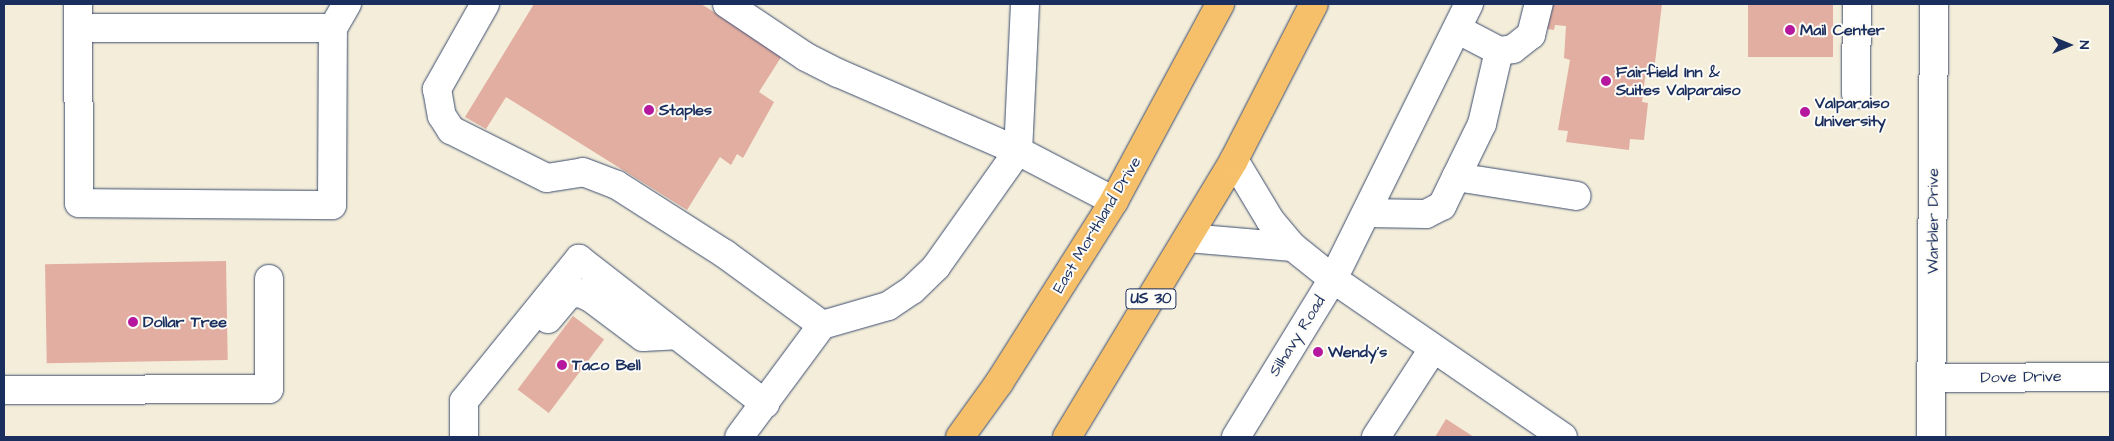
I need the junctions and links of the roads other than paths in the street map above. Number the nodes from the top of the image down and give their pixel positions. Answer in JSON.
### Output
{"nodes":[{"id":1,"x":347,"y":4,"type":"edge"},
{"id":2,"x":485,"y":4,"type":"edge"},
{"id":3,"x":727,"y":4,"type":"edge"},
{"id":4,"x":1024,"y":4,"type":"edge"},
{"id":5,"x":1220,"y":4,"type":"edge"},
{"id":6,"x":1314,"y":4,"type":"edge"},
{"id":7,"x":1469,"y":4,"type":"edge"},
{"id":8,"x":1539,"y":4,"type":"edge"},
{"id":9,"x":1856,"y":4,"type":"edge"},
{"id":10,"x":1934,"y":4,"type":"edge"},
{"id":11,"x":78,"y":16,"type":"edge"},
{"id":12,"x":333,"y":28,"type":"junction"},
{"id":13,"x":1457,"y":29,"type":"junction"},
{"id":14,"x":1499,"y":51,"type":"junction"},
{"id":15,"x":1856,"y":94,"type":"dead end"},
{"id":16,"x":1018,"y":151,"type":"junction"},
{"id":17,"x":1234,"y":160,"type":"junction"},
{"id":18,"x":1456,"y":177,"type":"junction"},
{"id":19,"x":1577,"y":196,"type":"dead end"},
{"id":20,"x":1114,"y":201,"type":"junction"},
{"id":21,"x":1366,"y":213,"type":"junction"},
{"id":22,"x":1188,"y":238,"type":"junction"},
{"id":23,"x":1293,"y":247,"type":"junction"},
{"id":24,"x":269,"y":279,"type":"dead end"},
{"id":25,"x":1333,"y":279,"type":"junction"},
{"id":26,"x":822,"y":325,"type":"junction"},
{"id":27,"x":1433,"y":349,"type":"junction"},
{"id":28,"x":2110,"y":377,"type":"edge"},
{"id":29,"x":1932,"y":378,"type":"junction"},
{"id":30,"x":4,"y":390,"type":"edge"},
{"id":31,"x":765,"y":404,"type":"junction"},
{"id":32,"x":1929,"y":436,"type":"edge"},
{"id":33,"x":464,"y":437,"type":"edge"},
{"id":34,"x":739,"y":437,"type":"edge"},
{"id":35,"x":960,"y":437,"type":"edge"},
{"id":36,"x":1067,"y":437,"type":"edge"},
{"id":37,"x":1236,"y":437,"type":"edge"},
{"id":38,"x":1376,"y":437,"type":"edge"},
{"id":39,"x":1563,"y":437,"type":"edge"}],
"edges":[{"from":1,"to":12,"type":"street"},
{"from":2,"to":26,"type":"street"},
{"from":3,"to":16,"type":"street"},
{"from":4,"to":16,"type":"street"},
{"from":5,"to":20,"type":"highway","name":"East Morthland Drive"},
{"from":6,"to":17,"type":"highway","number":"US 30"},
{"from":7,"to":13,"type":"street"},
{"from":8,"to":14,"type":"street"},
{"from":9,"to":15,"type":"street"},
{"from":10,"to":29,"type":"street","name":"Warbler Drive"},
{"from":11,"to":12,"type":"street"},
{"from":11,"to":12,"type":"street"},
{"from":13,"to":14,"type":"street"},
{"from":13,"to":21,"type":"street"},
{"from":14,"to":18,"type":"street"},
{"from":16,"to":20,"type":"street"},
{"from":16,"to":26,"type":"street"},
{"from":17,"to":22,"type":"highway","number":"US 30"},
{"from":17,"to":23,"type":"street","name":"Silhavy Road"},
{"from":18,"to":19,"type":"street"},
{"from":18,"to":21,"type":"street"},
{"from":20,"to":35,"type":"highway","name":"East Morthland Drive"},
{"from":21,"to":25,"type":"street"},
{"from":22,"to":23,"type":"street"},
{"from":22,"to":36,"type":"highway","number":"US 30"},
{"from":23,"to":25,"type":"street","name":"Silhavy Road"},
{"from":24,"to":30,"type":"street"},
{"from":25,"to":27,"type":"street"},
{"from":25,"to":37,"type":"street","name":"Silhavy Road"},
{"from":26,"to":31,"type":"street"},
{"from":27,"to":38,"type":"street"},
{"from":27,"to":39,"type":"street"},
{"from":28,"to":29,"type":"street","name":"Dove Drive"},
{"from":29,"to":32,"type":"street","name":"Warbler Drive"},
{"from":31,"to":33,"type":"street"},
{"from":31,"to":34,"type":"street"}]}
